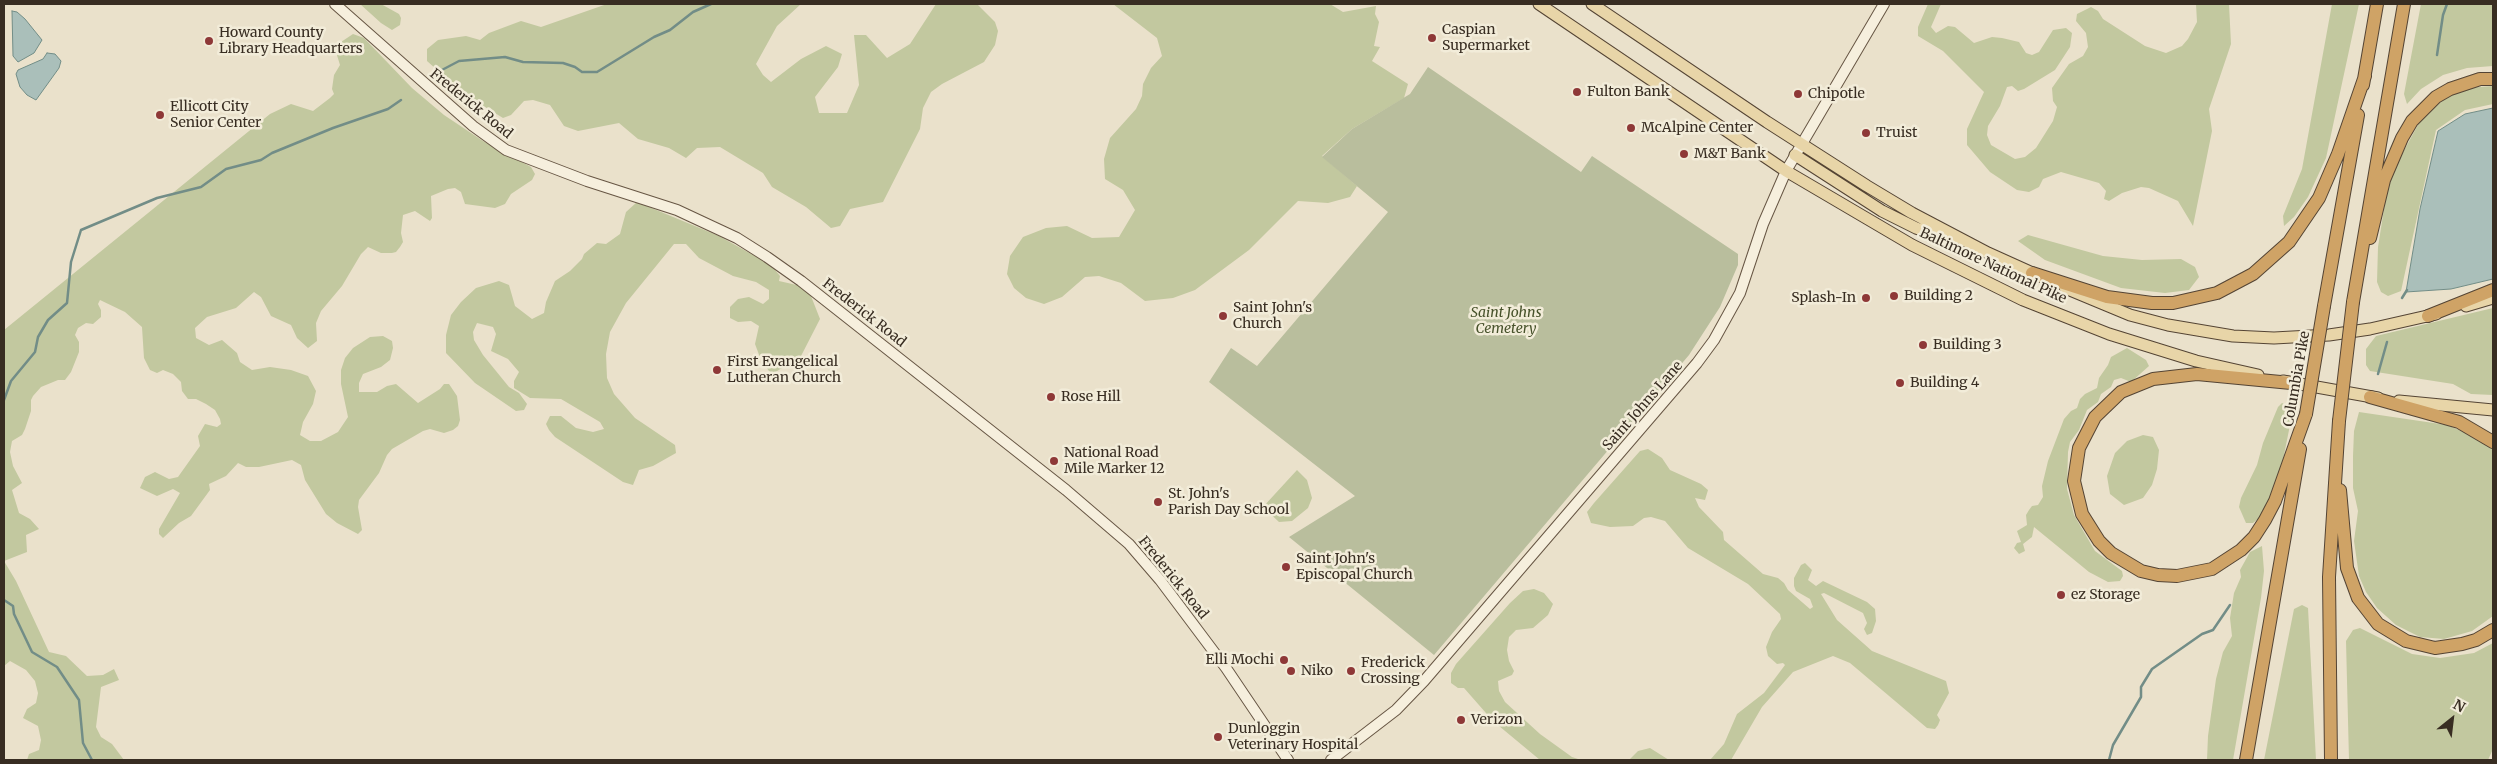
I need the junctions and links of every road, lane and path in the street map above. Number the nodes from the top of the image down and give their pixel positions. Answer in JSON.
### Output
{"nodes":[{"id":1,"x":335,"y":4,"type":"edge"},
{"id":2,"x":1538,"y":4,"type":"edge"},
{"id":3,"x":1592,"y":4,"type":"edge"},
{"id":4,"x":1884,"y":4,"type":"edge"},
{"id":5,"x":2377,"y":4,"type":"edge"},
{"id":6,"x":2404,"y":4,"type":"edge"},
{"id":7,"x":2365,"y":76,"type":"junction"},
{"id":8,"x":2493,"y":79,"type":"edge"},
{"id":9,"x":1801,"y":144,"type":"junction"},
{"id":10,"x":1795,"y":155,"type":"junction"},
{"id":11,"x":1786,"y":172,"type":"junction"},
{"id":12,"x":1988,"y":253,"type":"junction"},
{"id":13,"x":2032,"y":273,"type":"junction"},
{"id":14,"x":2356,"y":286,"type":"junction"},
{"id":15,"x":2493,"y":290,"type":"edge"},
{"id":16,"x":2493,"y":298,"type":"edge"},
{"id":17,"x":2428,"y":316,"type":"junction"},
{"id":18,"x":2291,"y":383,"type":"junction"},
{"id":19,"x":2370,"y":397,"type":"junction"},
{"id":20,"x":2493,"y":410,"type":"edge"},
{"id":21,"x":2306,"y":414,"type":"junction"},
{"id":22,"x":2493,"y":442,"type":"edge"},
{"id":23,"x":2337,"y":445,"type":"junction"},
{"id":24,"x":2493,"y":630,"type":"edge"},
{"id":25,"x":1288,"y":760,"type":"edge"},
{"id":26,"x":1331,"y":760,"type":"edge"},
{"id":27,"x":2246,"y":760,"type":"edge"},
{"id":28,"x":2331,"y":760,"type":"edge"}],
"edges":[{"from":1,"to":25,"type":"main road","name":"Frederick Road"},
{"from":2,"to":11,"type":"main road","name":"Baltimore National Pike"},
{"from":3,"to":9,"type":"main road","name":"Baltimore National Pike"},
{"from":4,"to":9,"type":"main road","name":"Saint Johns Lane"},
{"from":5,"to":7,"type":"highway","name":"Columbia Pike"},
{"from":6,"to":14,"type":"highway"},
{"from":7,"to":13,"type":"highway"},
{"from":7,"to":21,"type":"highway","name":"Columbia Pike","bridge":true},
{"from":8,"to":14,"type":"highway"},
{"from":9,"to":10,"type":"main road","name":"Saint Johns Lane"},
{"from":9,"to":12,"type":"main road","name":"Baltimore National Pike"},
{"from":10,"to":11,"type":"main road","name":"Saint Johns Lane"},
{"from":10,"to":12,"type":"main road"},
{"from":11,"to":18,"type":"main road","name":"Baltimore National Pike"},
{"from":11,"to":26,"type":"main road","name":"Saint Johns Lane"},
{"from":12,"to":13,"type":"main road","name":"Baltimore National Pike"},
{"from":13,"to":17,"type":"main road","name":"Baltimore National Pike"},
{"from":14,"to":23,"type":"highway","bridge":true},
{"from":15,"to":17,"type":"highway"},
{"from":16,"to":17,"type":"main road","name":"Baltimore National Pike"},
{"from":18,"to":19,"type":"main road","name":"Baltimore National Pike"},
{"from":18,"to":21,"type":"highway"},
{"from":19,"to":20,"type":"main road","name":"Baltimore National Pike"},
{"from":19,"to":22,"type":"highway"},
{"from":21,"to":27,"type":"highway","name":"Columbia Pike"},
{"from":23,"to":24,"type":"highway"},
{"from":23,"to":28,"type":"highway"}]}
